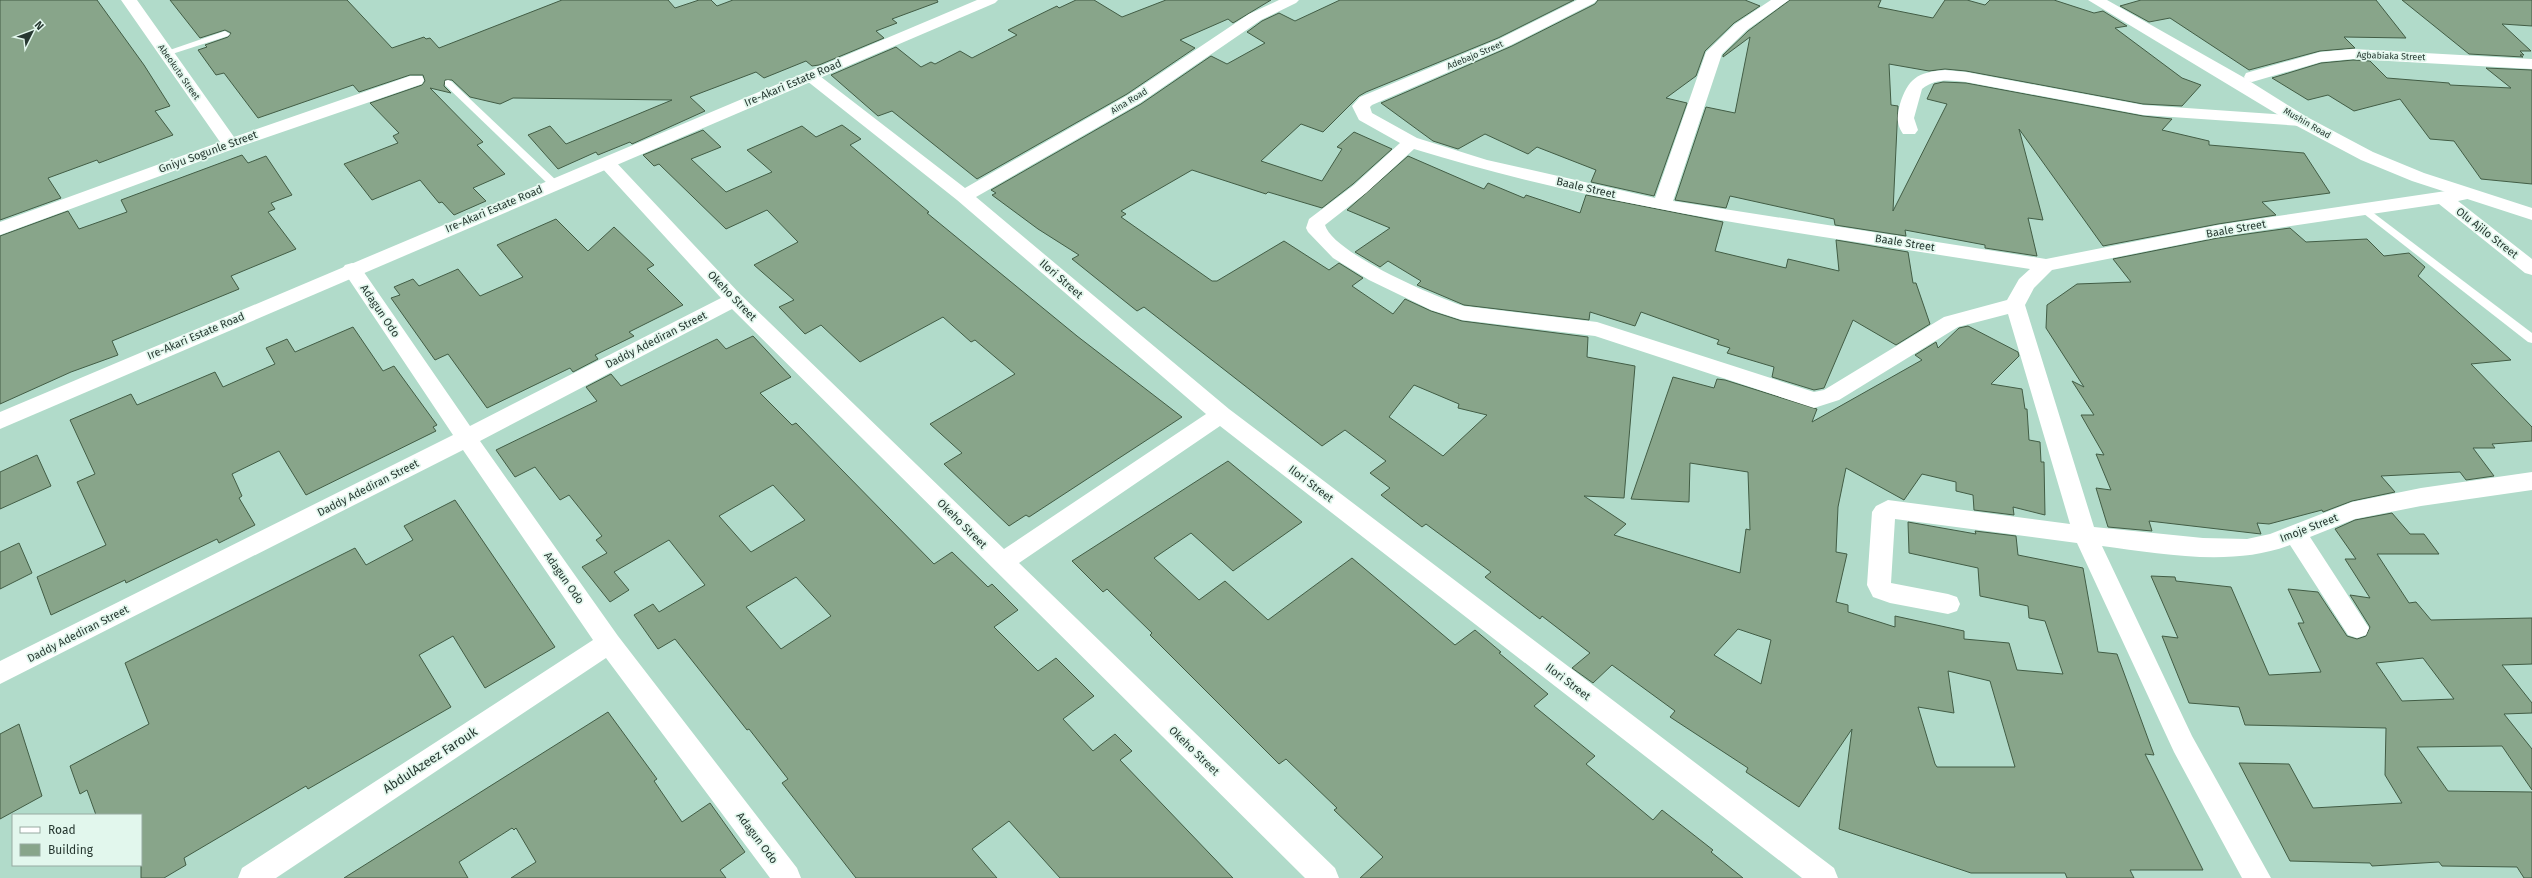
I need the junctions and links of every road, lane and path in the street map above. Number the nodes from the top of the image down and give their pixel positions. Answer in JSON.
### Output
{"nodes":[{"id":1,"x":128,"y":0,"type":"edge"},
{"id":2,"x":990,"y":0,"type":"edge"},
{"id":3,"x":1291,"y":0,"type":"edge"},
{"id":4,"x":1589,"y":0,"type":"edge"},
{"id":5,"x":1781,"y":0,"type":"edge"},
{"id":6,"x":2096,"y":0,"type":"edge"},
{"id":7,"x":2120,"y":0,"type":"edge"},
{"id":8,"x":225,"y":34,"type":"dead end"},
{"id":9,"x":166,"y":53,"type":"junction"},
{"id":10,"x":2532,"y":64,"type":"edge"},
{"id":11,"x":810,"y":77,"type":"junction"},
{"id":12,"x":2252,"y":77,"type":"junction"},
{"id":13,"x":416,"y":80,"type":"dead end"},
{"id":14,"x":448,"y":83,"type":"dead end"},
{"id":15,"x":1361,"y":106,"type":"joint"},
{"id":16,"x":2301,"y":121,"type":"junction"},
{"id":17,"x":1909,"y":130,"type":"dead end"},
{"id":18,"x":1411,"y":142,"type":"junction"},
{"id":19,"x":230,"y":144,"type":"junction"},
{"id":20,"x":607,"y":163,"type":"junction"},
{"id":21,"x":554,"y":184,"type":"junction"},
{"id":22,"x":2466,"y":194,"type":"junction"},
{"id":23,"x":964,"y":196,"type":"junction"},
{"id":24,"x":2442,"y":197,"type":"junction"},
{"id":25,"x":2532,"y":200,"type":"edge"},
{"id":26,"x":1662,"y":204,"type":"junction"},
{"id":27,"x":2363,"y":208,"type":"junction"},
{"id":28,"x":2532,"y":214,"type":"edge"},
{"id":29,"x":0,"y":229,"type":"edge"},
{"id":30,"x":2046,"y":265,"type":"junction"},
{"id":31,"x":2532,"y":268,"type":"edge"},
{"id":32,"x":352,"y":269,"type":"junction"},
{"id":33,"x":734,"y":300,"type":"junction"},
{"id":34,"x":2014,"y":305,"type":"junction"},
{"id":35,"x":2532,"y":339,"type":"edge"},
{"id":36,"x":1221,"y":415,"type":"junction"},
{"id":37,"x":0,"y":421,"type":"edge"},
{"id":38,"x":466,"y":437,"type":"junction"},
{"id":39,"x":2532,"y":481,"type":"edge"},
{"id":40,"x":2084,"y":533,"type":"junction"},
{"id":41,"x":2295,"y":534,"type":"junction"},
{"id":42,"x":1001,"y":563,"type":"junction"},
{"id":43,"x":1948,"y":604,"type":"dead end"},
{"id":44,"x":2357,"y":628,"type":"dead end"},
{"id":45,"x":609,"y":642,"type":"junction"},
{"id":46,"x":0,"y":673,"type":"edge"},
{"id":47,"x":279,"y":870,"type":"edge"},
{"id":48,"x":252,"y":878,"type":"edge"},
{"id":49,"x":787,"y":878,"type":"edge"},
{"id":50,"x":1325,"y":878,"type":"edge"},
{"id":51,"x":1824,"y":878,"type":"edge"},
{"id":52,"x":2258,"y":878,"type":"edge"}],
"edges":[{"from":1,"to":9,"type":"street","name":"Abeokuta Street"},
{"from":2,"to":11,"type":"street","name":"Ire-Akari Estate Road"},
{"from":3,"to":23,"type":"street","name":"Aina Road"},
{"from":4,"to":15,"type":"street","name":"Adebajo Street"},
{"from":5,"to":26,"type":"street"},
{"from":6,"to":16,"type":"street","name":"Mushin Road"},
{"from":7,"to":12,"type":"street","name":"Mushin Road"},
{"from":8,"to":9,"type":"lane"},
{"from":9,"to":19,"type":"street","name":"Abeokuta Street"},
{"from":10,"to":12,"type":"street","name":"Agbabiaka Street"},
{"from":11,"to":20,"type":"street","name":"Ire-Akari Estate Road"},
{"from":11,"to":23,"type":"street","name":"Ilori Street"},
{"from":12,"to":25,"type":"street","name":"Mushin Road"},
{"from":13,"to":19,"type":"street","name":"Gniyu Sogunle Street"},
{"from":14,"to":21,"type":"lane"},
{"from":15,"to":18,"type":"street","name":"Baale Street"},
{"from":16,"to":17,"type":"street"},
{"from":16,"to":22,"type":"street","name":"Mushin Road"},
{"from":18,"to":26,"type":"street","name":"Baale Street"},
{"from":18,"to":34,"type":"street"},
{"from":19,"to":29,"type":"street","name":"Gniyu Sogunle Street"},
{"from":20,"to":21,"type":"street","name":"Ire-Akari Estate Road"},
{"from":20,"to":33,"type":"street","name":"Okeho Street"},
{"from":21,"to":32,"type":"street","name":"Ire-Akari Estate Road"},
{"from":22,"to":24,"type":"street","name":"Baale Street"},
{"from":22,"to":28,"type":"street","name":"Mushin Road"},
{"from":23,"to":36,"type":"street","name":"Ilori Street"},
{"from":24,"to":27,"type":"street","name":"Baale Street"},
{"from":24,"to":31,"type":"street","name":"Olu Ajilo Street"},
{"from":26,"to":30,"type":"street","name":"Baale Street"},
{"from":27,"to":30,"type":"street","name":"Baale Street"},
{"from":27,"to":35,"type":"lane"},
{"from":30,"to":34,"type":"street"},
{"from":32,"to":37,"type":"street","name":"Ire-Akari Estate Road"},
{"from":32,"to":38,"type":"street","name":"Adagun Odo"},
{"from":33,"to":38,"type":"street","name":"Daddy Adediran Street"},
{"from":33,"to":42,"type":"street","name":"Okeho Street"},
{"from":34,"to":40,"type":"street"},
{"from":36,"to":42,"type":"street"},
{"from":36,"to":51,"type":"street","name":"Ilori Street"},
{"from":38,"to":45,"type":"street","name":"Adagun Odo"},
{"from":38,"to":46,"type":"street","name":"Daddy Adediran Street"},
{"from":39,"to":41,"type":"street","name":"Imoje Street"},
{"from":40,"to":41,"type":"street","name":"Imoje Street"},
{"from":40,"to":43,"type":"street","name":"Imoje Street"},
{"from":40,"to":52,"type":"street"},
{"from":41,"to":44,"type":"street"},
{"from":42,"to":50,"type":"street","name":"Okeho Street"},
{"from":45,"to":47,"type":"street","name":"AbdulAzeez Farouk"},
{"from":45,"to":49,"type":"street","name":"Adagun Odo"},
{"from":47,"to":48,"type":"street","name":"AbdulAzeez Farouk"}]}
